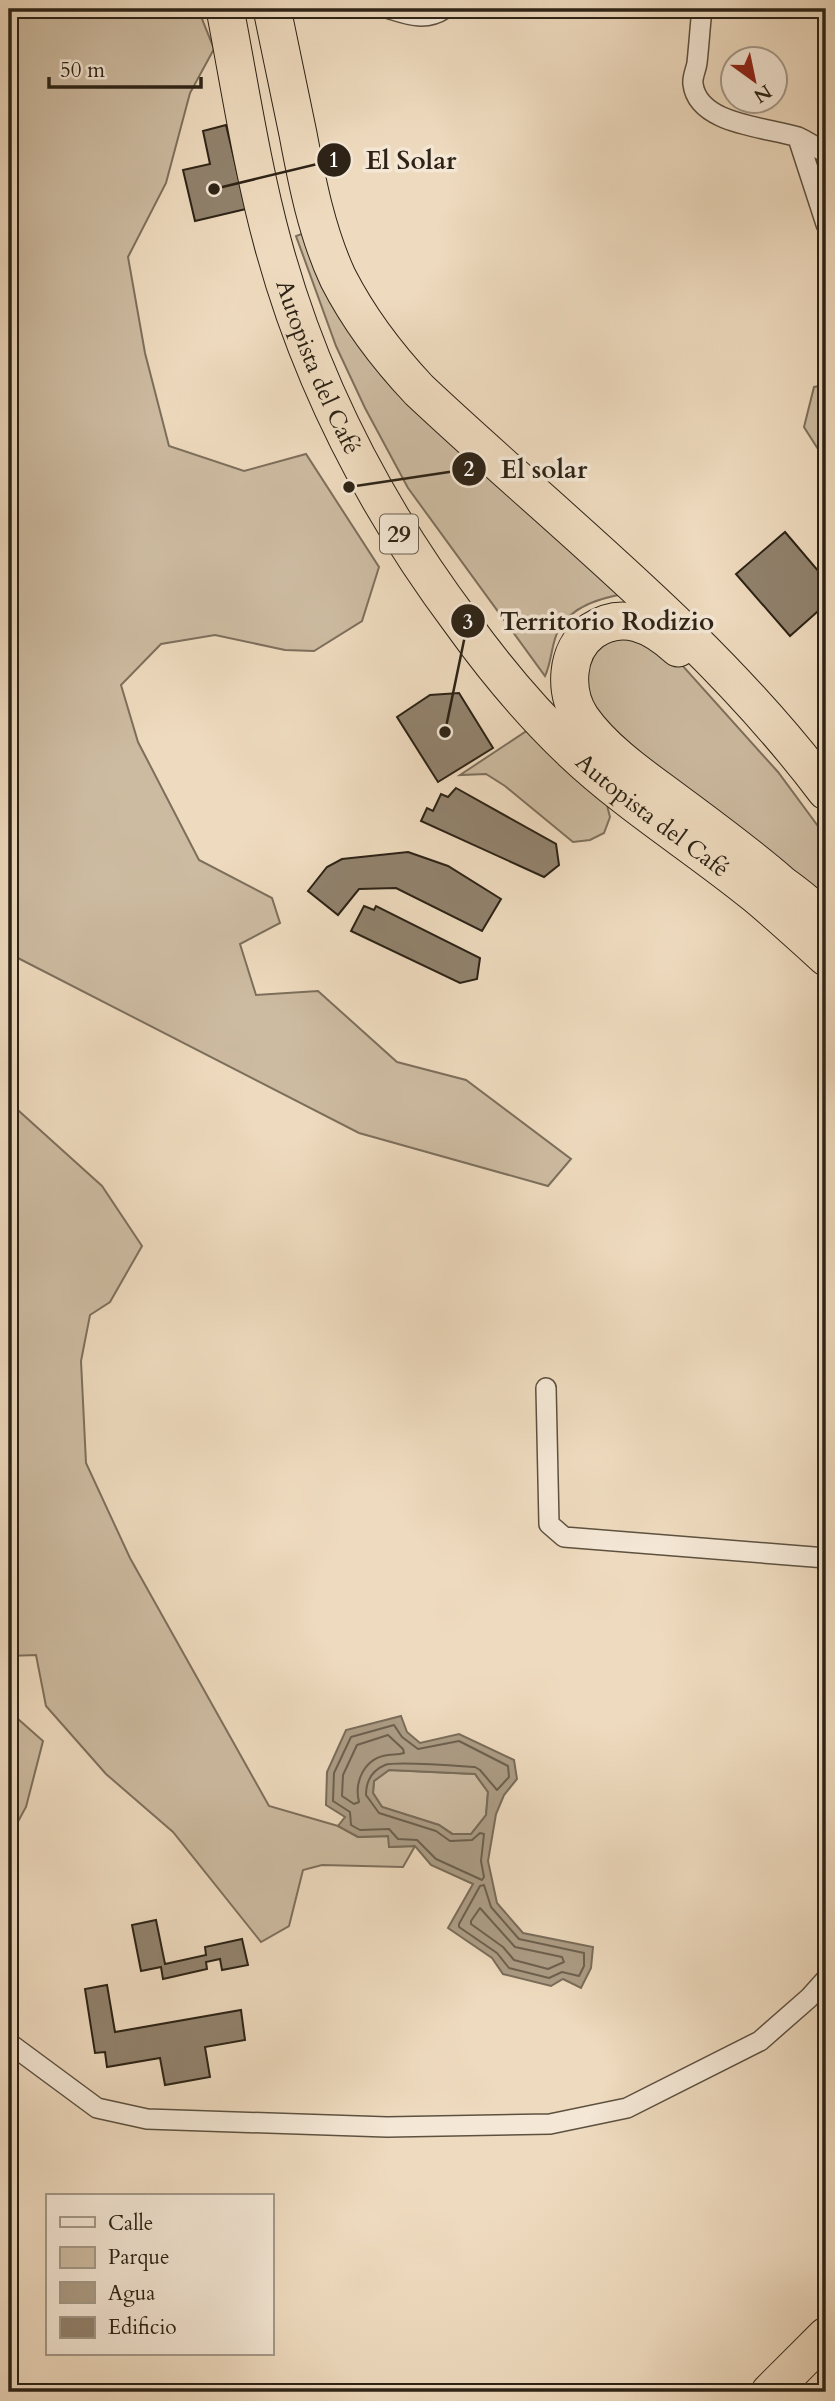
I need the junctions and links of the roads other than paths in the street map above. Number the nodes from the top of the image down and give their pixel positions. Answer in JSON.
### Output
{"nodes":[{"id":1,"x":225,"y":9,"type":"edge"},
{"id":2,"x":272,"y":9,"type":"edge"},
{"id":3,"x":390,"y":9,"type":"edge"},
{"id":4,"x":444,"y":9,"type":"edge"},
{"id":5,"x":702,"y":9,"type":"edge"},
{"id":6,"x":798,"y":138,"type":"junction"},
{"id":7,"x":826,"y":153,"type":"edge"},
{"id":8,"x":826,"y":224,"type":"edge"},
{"id":9,"x":826,"y":791,"type":"edge"},
{"id":10,"x":826,"y":816,"type":"edge"},
{"id":11,"x":826,"y":937,"type":"edge"},
{"id":12,"x":826,"y":957,"type":"edge"},
{"id":13,"x":546,"y":1388,"type":"dead end"},
{"id":14,"x":826,"y":1558,"type":"edge"},
{"id":15,"x":826,"y":1979,"type":"edge"},
{"id":16,"x":9,"y":2043,"type":"edge"},
{"id":17,"x":826,"y":2337,"type":"edge"},
{"id":18,"x":770,"y":2392,"type":"edge"},
{"id":19,"x":799,"y":2392,"type":"edge"}],
"edges":[{"from":1,"to":12,"type":"highway","name":"Autopista del Café","number":"29"},
{"from":2,"to":9,"type":"highway","name":"Autopista del Café"},
{"from":3,"to":4,"type":"street"},
{"from":5,"to":6,"type":"street"},
{"from":6,"to":7,"type":"street"},
{"from":6,"to":8,"type":"street"},
{"from":10,"to":11,"type":"highway"},
{"from":13,"to":14,"type":"street"},
{"from":15,"to":16,"type":"street"},
{"from":17,"to":18,"type":"highway"},
{"from":17,"to":19,"type":"highway"}]}
